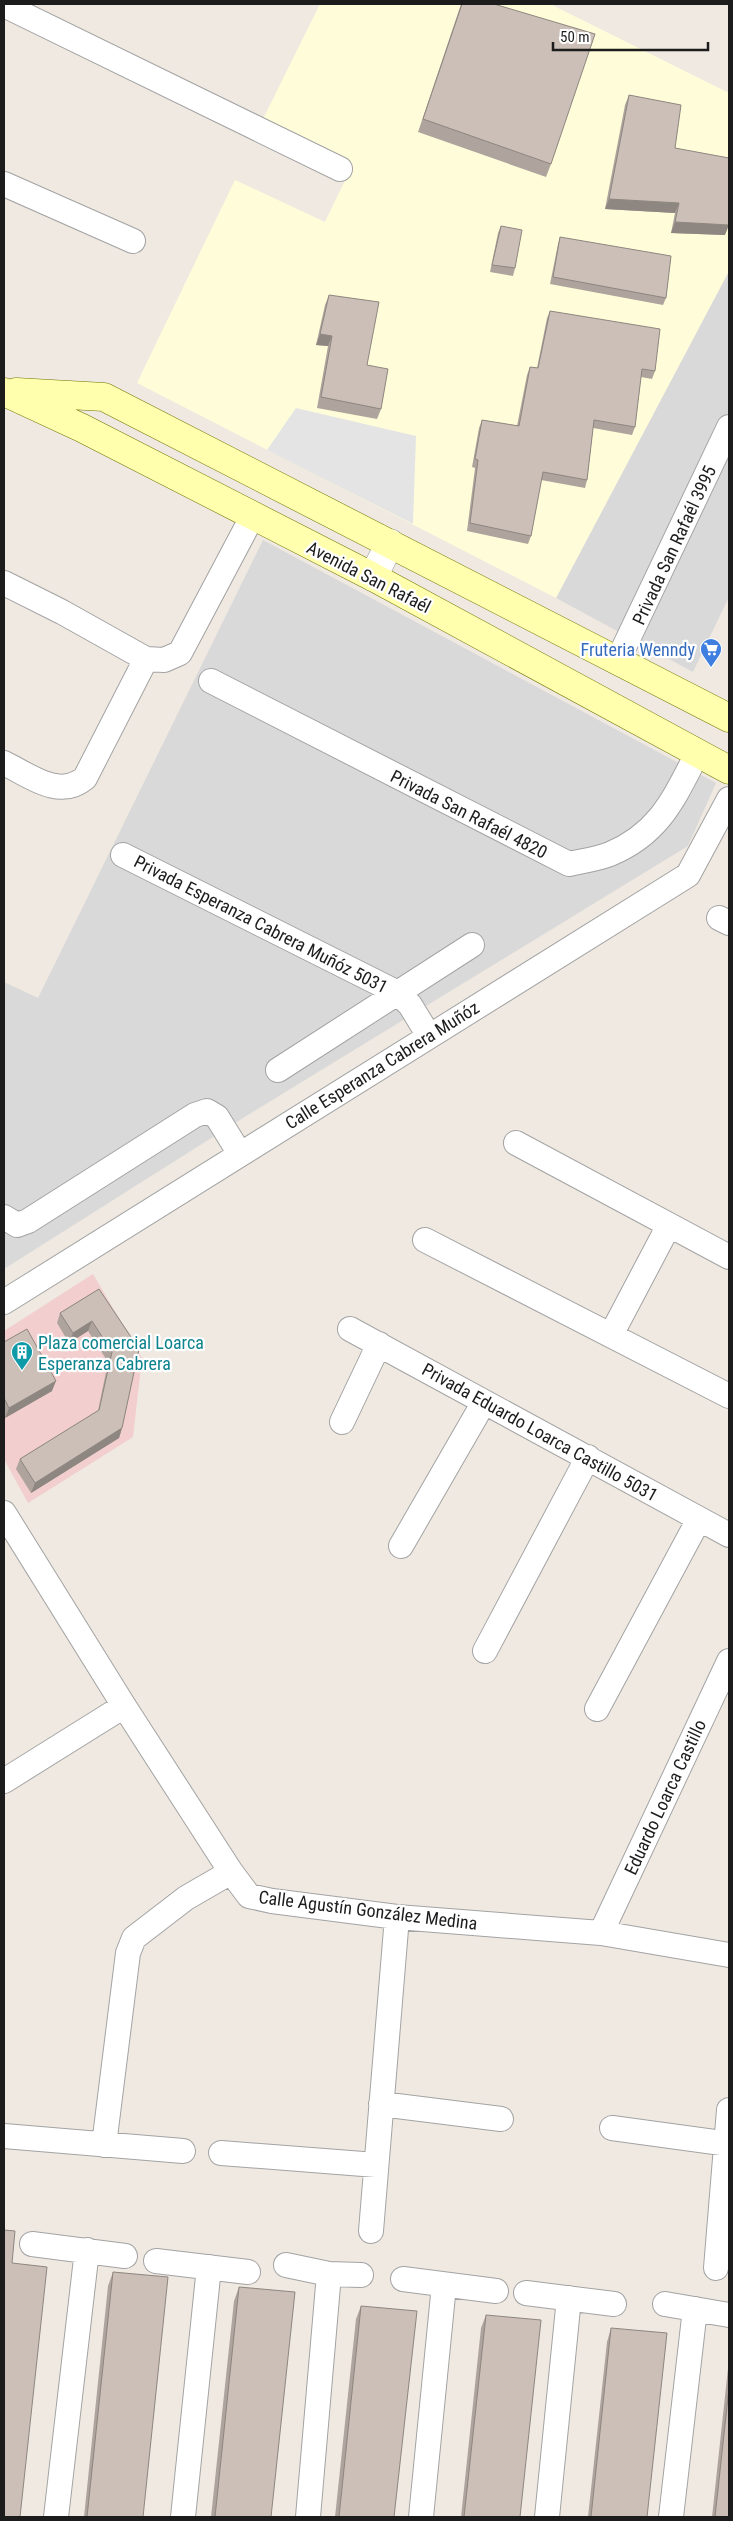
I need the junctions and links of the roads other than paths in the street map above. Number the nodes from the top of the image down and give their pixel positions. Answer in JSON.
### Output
{"nodes":[{"id":1,"x":4,"y":5,"type":"edge"},
{"id":2,"x":340,"y":169,"type":"dead end"},
{"id":3,"x":4,"y":184,"type":"edge"},
{"id":4,"x":133,"y":241,"type":"dead end"},
{"id":5,"x":4,"y":391,"type":"edge"},
{"id":6,"x":729,"y":427,"type":"edge"},
{"id":7,"x":252,"y":517,"type":"junction"},
{"id":8,"x":390,"y":543,"type":"junction"},
{"id":9,"x":373,"y":577,"type":"junction"},
{"id":10,"x":4,"y":583,"type":"edge"},
{"id":11,"x":146,"y":659,"type":"junction"},
{"id":12,"x":617,"y":662,"type":"junction"},
{"id":13,"x":211,"y":681,"type":"dead end"},
{"id":14,"x":729,"y":718,"type":"edge"},
{"id":15,"x":697,"y":754,"type":"junction"},
{"id":16,"x":4,"y":763,"type":"edge"},
{"id":17,"x":729,"y":770,"type":"edge"},
{"id":18,"x":729,"y":798,"type":"edge"},
{"id":19,"x":123,"y":855,"type":"dead end"},
{"id":20,"x":472,"y":945,"type":"dead end"},
{"id":21,"x":398,"y":993,"type":"junction"},
{"id":22,"x":429,"y":1036,"type":"junction"},
{"id":23,"x":278,"y":1070,"type":"dead end"},
{"id":24,"x":516,"y":1144,"type":"dead end"},
{"id":25,"x":240,"y":1154,"type":"junction"},
{"id":26,"x":4,"y":1217,"type":"edge"},
{"id":27,"x":669,"y":1225,"type":"junction"},
{"id":28,"x":425,"y":1240,"type":"dead end"},
{"id":29,"x":729,"y":1257,"type":"edge"},
{"id":30,"x":4,"y":1302,"type":"edge"},
{"id":31,"x":350,"y":1329,"type":"dead end"},
{"id":32,"x":611,"y":1335,"type":"junction"},
{"id":33,"x":379,"y":1344,"type":"junction"},
{"id":34,"x":729,"y":1396,"type":"edge"},
{"id":35,"x":484,"y":1402,"type":"junction"},
{"id":36,"x":342,"y":1422,"type":"dead end"},
{"id":37,"x":588,"y":1457,"type":"junction"},
{"id":38,"x":4,"y":1513,"type":"edge"},
{"id":39,"x":699,"y":1519,"type":"junction"},
{"id":40,"x":729,"y":1535,"type":"edge"},
{"id":41,"x":402,"y":1546,"type":"dead end"},
{"id":42,"x":485,"y":1651,"type":"dead end"},
{"id":43,"x":729,"y":1661,"type":"edge"},
{"id":44,"x":124,"y":1706,"type":"junction"},
{"id":45,"x":597,"y":1709,"type":"dead end"},
{"id":46,"x":4,"y":1781,"type":"edge"},
{"id":47,"x":231,"y":1872,"type":"junction"},
{"id":48,"x":397,"y":1917,"type":"junction"},
{"id":49,"x":601,"y":1933,"type":"junction"},
{"id":50,"x":729,"y":1955,"type":"edge"},
{"id":51,"x":381,"y":2104,"type":"junction"},
{"id":52,"x":729,"y":2110,"type":"edge"},
{"id":53,"x":501,"y":2119,"type":"dead end"},
{"id":54,"x":612,"y":2128,"type":"dead end"},
{"id":55,"x":4,"y":2136,"type":"edge"},
{"id":56,"x":728,"y":2143,"type":"edge"},
{"id":57,"x":104,"y":2145,"type":"junction"},
{"id":58,"x":183,"y":2151,"type":"dead end"},
{"id":59,"x":221,"y":2153,"type":"dead end"},
{"id":60,"x":376,"y":2165,"type":"junction"},
{"id":61,"x":371,"y":2231,"type":"dead end"},
{"id":62,"x":32,"y":2244,"type":"dead end"},
{"id":63,"x":87,"y":2250,"type":"junction"},
{"id":64,"x":125,"y":2256,"type":"dead end"},
{"id":65,"x":156,"y":2261,"type":"dead end"},
{"id":66,"x":286,"y":2265,"type":"dead end"},
{"id":67,"x":209,"y":2267,"type":"junction"},
{"id":68,"x":716,"y":2268,"type":"dead end"},
{"id":69,"x":248,"y":2272,"type":"dead end"},
{"id":70,"x":329,"y":2274,"type":"junction"},
{"id":71,"x":361,"y":2275,"type":"dead end"},
{"id":72,"x":403,"y":2279,"type":"dead end"},
{"id":73,"x":444,"y":2285,"type":"junction"},
{"id":74,"x":496,"y":2291,"type":"dead end"},
{"id":75,"x":526,"y":2292,"type":"dead end"},
{"id":76,"x":569,"y":2298,"type":"junction"},
{"id":77,"x":614,"y":2304,"type":"dead end"},
{"id":78,"x":665,"y":2304,"type":"dead end"},
{"id":79,"x":695,"y":2309,"type":"junction"},
{"id":80,"x":729,"y":2315,"type":"edge"},
{"id":81,"x":56,"y":2517,"type":"edge"},
{"id":82,"x":183,"y":2517,"type":"edge"},
{"id":83,"x":308,"y":2517,"type":"edge"},
{"id":84,"x":421,"y":2517,"type":"edge"},
{"id":85,"x":547,"y":2517,"type":"edge"},
{"id":86,"x":671,"y":2517,"type":"edge"}],
"edges":[{"from":1,"to":2,"type":"street"},
{"from":3,"to":4,"type":"street"},
{"from":5,"to":7,"type":"main road","name":"Avenida San Rafaél"},
{"from":5,"to":8,"type":"main road","name":"Avenida San Rafaél"},
{"from":6,"to":12,"type":"street","name":"Privada San Rafaél 3995"},
{"from":7,"to":9,"type":"main road","name":"Avenida San Rafaél"},
{"from":7,"to":11,"type":"street"},
{"from":8,"to":9,"type":"street"},
{"from":8,"to":12,"type":"main road","name":"Avenida San Rafaél"},
{"from":9,"to":15,"type":"main road","name":"Avenida San Rafaél"},
{"from":10,"to":11,"type":"street"},
{"from":11,"to":16,"type":"street"},
{"from":12,"to":14,"type":"main road","name":"Avenida San Rafaél"},
{"from":13,"to":15,"type":"street","name":"Privada San Rafaél 4820"},
{"from":15,"to":17,"type":"main road","name":"Avenida San Rafaél"},
{"from":18,"to":22,"type":"street","name":"Calle Esperanza Cabrera Muñóz"},
{"from":19,"to":21,"type":"street","name":"Privada Esperanza Cabrera Muñóz 5031"},
{"from":20,"to":21,"type":"street","name":"Privada Esperanza Cabrera Muñóz 5031"},
{"from":21,"to":22,"type":"street","name":"Privada Esperanza Cabrera Muñóz 5031"},
{"from":21,"to":23,"type":"street","name":"Privada Esperanza Cabrera Muñóz 5031"},
{"from":22,"to":25,"type":"street","name":"Calle Esperanza Cabrera Muñóz"},
{"from":24,"to":27,"type":"street"},
{"from":25,"to":26,"type":"street"},
{"from":25,"to":30,"type":"street","name":"Calle Esperanza Cabrera Muñóz"},
{"from":27,"to":29,"type":"street"},
{"from":27,"to":32,"type":"street"},
{"from":28,"to":32,"type":"street"},
{"from":31,"to":33,"type":"street","name":"Privada Eduardo Loarca Castillo 5031"},
{"from":32,"to":34,"type":"street"},
{"from":33,"to":35,"type":"street","name":"Privada Eduardo Loarca Castillo 5031"},
{"from":33,"to":36,"type":"street"},
{"from":35,"to":37,"type":"street","name":"Privada Eduardo Loarca Castillo 5031"},
{"from":35,"to":41,"type":"street"},
{"from":37,"to":39,"type":"street","name":"Privada Eduardo Loarca Castillo 5031"},
{"from":37,"to":42,"type":"street"},
{"from":38,"to":44,"type":"street","name":"Calle Agustín González Medina"},
{"from":39,"to":40,"type":"street","name":"Privada Eduardo Loarca Castillo 5031"},
{"from":39,"to":45,"type":"street"},
{"from":43,"to":49,"type":"street","name":"Eduardo Loarca Castillo"},
{"from":44,"to":46,"type":"street"},
{"from":44,"to":47,"type":"street","name":"Calle Agustín González Medina"},
{"from":47,"to":48,"type":"street","name":"Calle Agustín González Medina"},
{"from":47,"to":57,"type":"street"},
{"from":48,"to":49,"type":"street","name":"Calle Agustín González Medina"},
{"from":48,"to":51,"type":"street"},
{"from":49,"to":50,"type":"street","name":"Calle Agustín González Medina"},
{"from":51,"to":53,"type":"street"},
{"from":51,"to":60,"type":"street"},
{"from":52,"to":56,"type":"street"},
{"from":54,"to":56,"type":"street"},
{"from":55,"to":57,"type":"street"},
{"from":56,"to":68,"type":"street"},
{"from":57,"to":58,"type":"street"},
{"from":59,"to":60,"type":"street"},
{"from":60,"to":61,"type":"street"},
{"from":62,"to":63,"type":"street"},
{"from":63,"to":64,"type":"street"},
{"from":63,"to":81,"type":"street"},
{"from":65,"to":67,"type":"street"},
{"from":66,"to":70,"type":"street"},
{"from":67,"to":69,"type":"street"},
{"from":67,"to":82,"type":"street"},
{"from":70,"to":71,"type":"street"},
{"from":70,"to":83,"type":"street"},
{"from":72,"to":73,"type":"street"},
{"from":73,"to":74,"type":"street"},
{"from":73,"to":84,"type":"street"},
{"from":75,"to":76,"type":"street"},
{"from":76,"to":77,"type":"street"},
{"from":76,"to":85,"type":"street"},
{"from":78,"to":79,"type":"street"},
{"from":79,"to":80,"type":"street"},
{"from":79,"to":86,"type":"street"}]}
